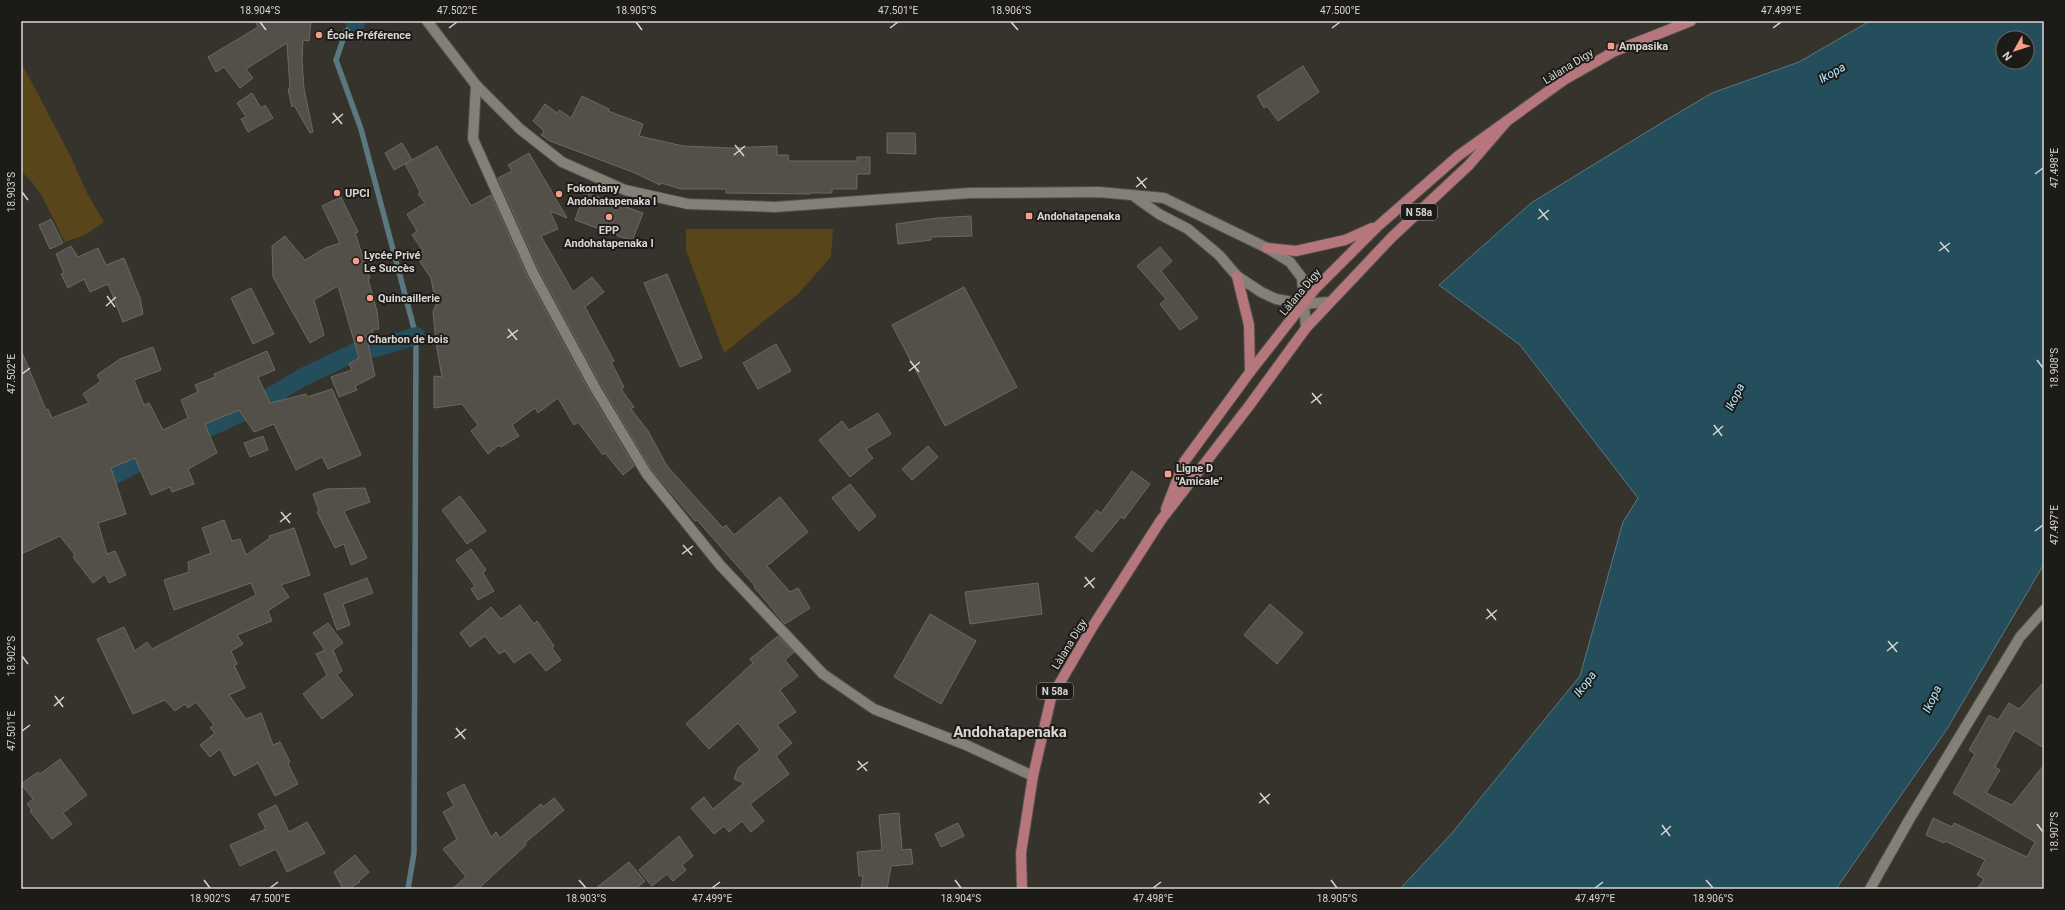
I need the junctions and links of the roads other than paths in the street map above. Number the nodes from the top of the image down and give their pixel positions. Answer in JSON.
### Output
{"nodes":[{"id":1,"x":427,"y":21,"type":"edge"},
{"id":2,"x":1690,"y":21,"type":"edge"},
{"id":3,"x":476,"y":85,"type":"junction"},
{"id":4,"x":1507,"y":121,"type":"junction"},
{"id":5,"x":1136,"y":197,"type":"junction"},
{"id":6,"x":1378,"y":226,"type":"junction"},
{"id":7,"x":1267,"y":248,"type":"junction"},
{"id":8,"x":1237,"y":276,"type":"junction"},
{"id":9,"x":1329,"y":302,"type":"junction"},
{"id":10,"x":1303,"y":304,"type":"junction"},
{"id":11,"x":1306,"y":328,"type":"junction"},
{"id":12,"x":1250,"y":372,"type":"junction"},
{"id":13,"x":1161,"y":520,"type":"junction"},
{"id":14,"x":2044,"y":610,"type":"edge"},
{"id":15,"x":1033,"y":776,"type":"junction"},
{"id":16,"x":1022,"y":889,"type":"edge"},
{"id":17,"x":1870,"y":889,"type":"edge"}],
"edges":[{"from":1,"to":3,"type":"street"},
{"from":2,"to":4,"type":"main road","name":"Làlana Digy","number":"N 58a"},
{"from":3,"to":5,"type":"street"},
{"from":3,"to":15,"type":"street"},
{"from":4,"to":6,"type":"main road","name":"Làlana Digy","number":"N 58a"},
{"from":4,"to":9,"type":"main road","name":"Làlana Digy","number":"N 58a"},
{"from":5,"to":7,"type":"street"},
{"from":5,"to":8,"type":"street"},
{"from":6,"to":7,"type":"main road"},
{"from":6,"to":10,"type":"main road","name":"Làlana Digy","number":"N 58a"},
{"from":7,"to":10,"type":"street"},
{"from":8,"to":10,"type":"street"},
{"from":8,"to":12,"type":"main road"},
{"from":9,"to":10,"type":"street"},
{"from":9,"to":11,"type":"main road","name":"Làlana Digy","number":"N 58a"},
{"from":10,"to":11,"type":"street"},
{"from":10,"to":12,"type":"main road","name":"Làlana Digy","number":"N 58a"},
{"from":11,"to":13,"type":"main road","name":"Làlana Digy","number":"N 58a"},
{"from":12,"to":13,"type":"main road","name":"Làlana Digy","number":"N 58a"},
{"from":13,"to":15,"type":"main road","name":"Làlana Digy","number":"N 58a"},
{"from":14,"to":17,"type":"street"},
{"from":15,"to":16,"type":"main road","name":"Làlana Digy","number":"N 58a"}]}
